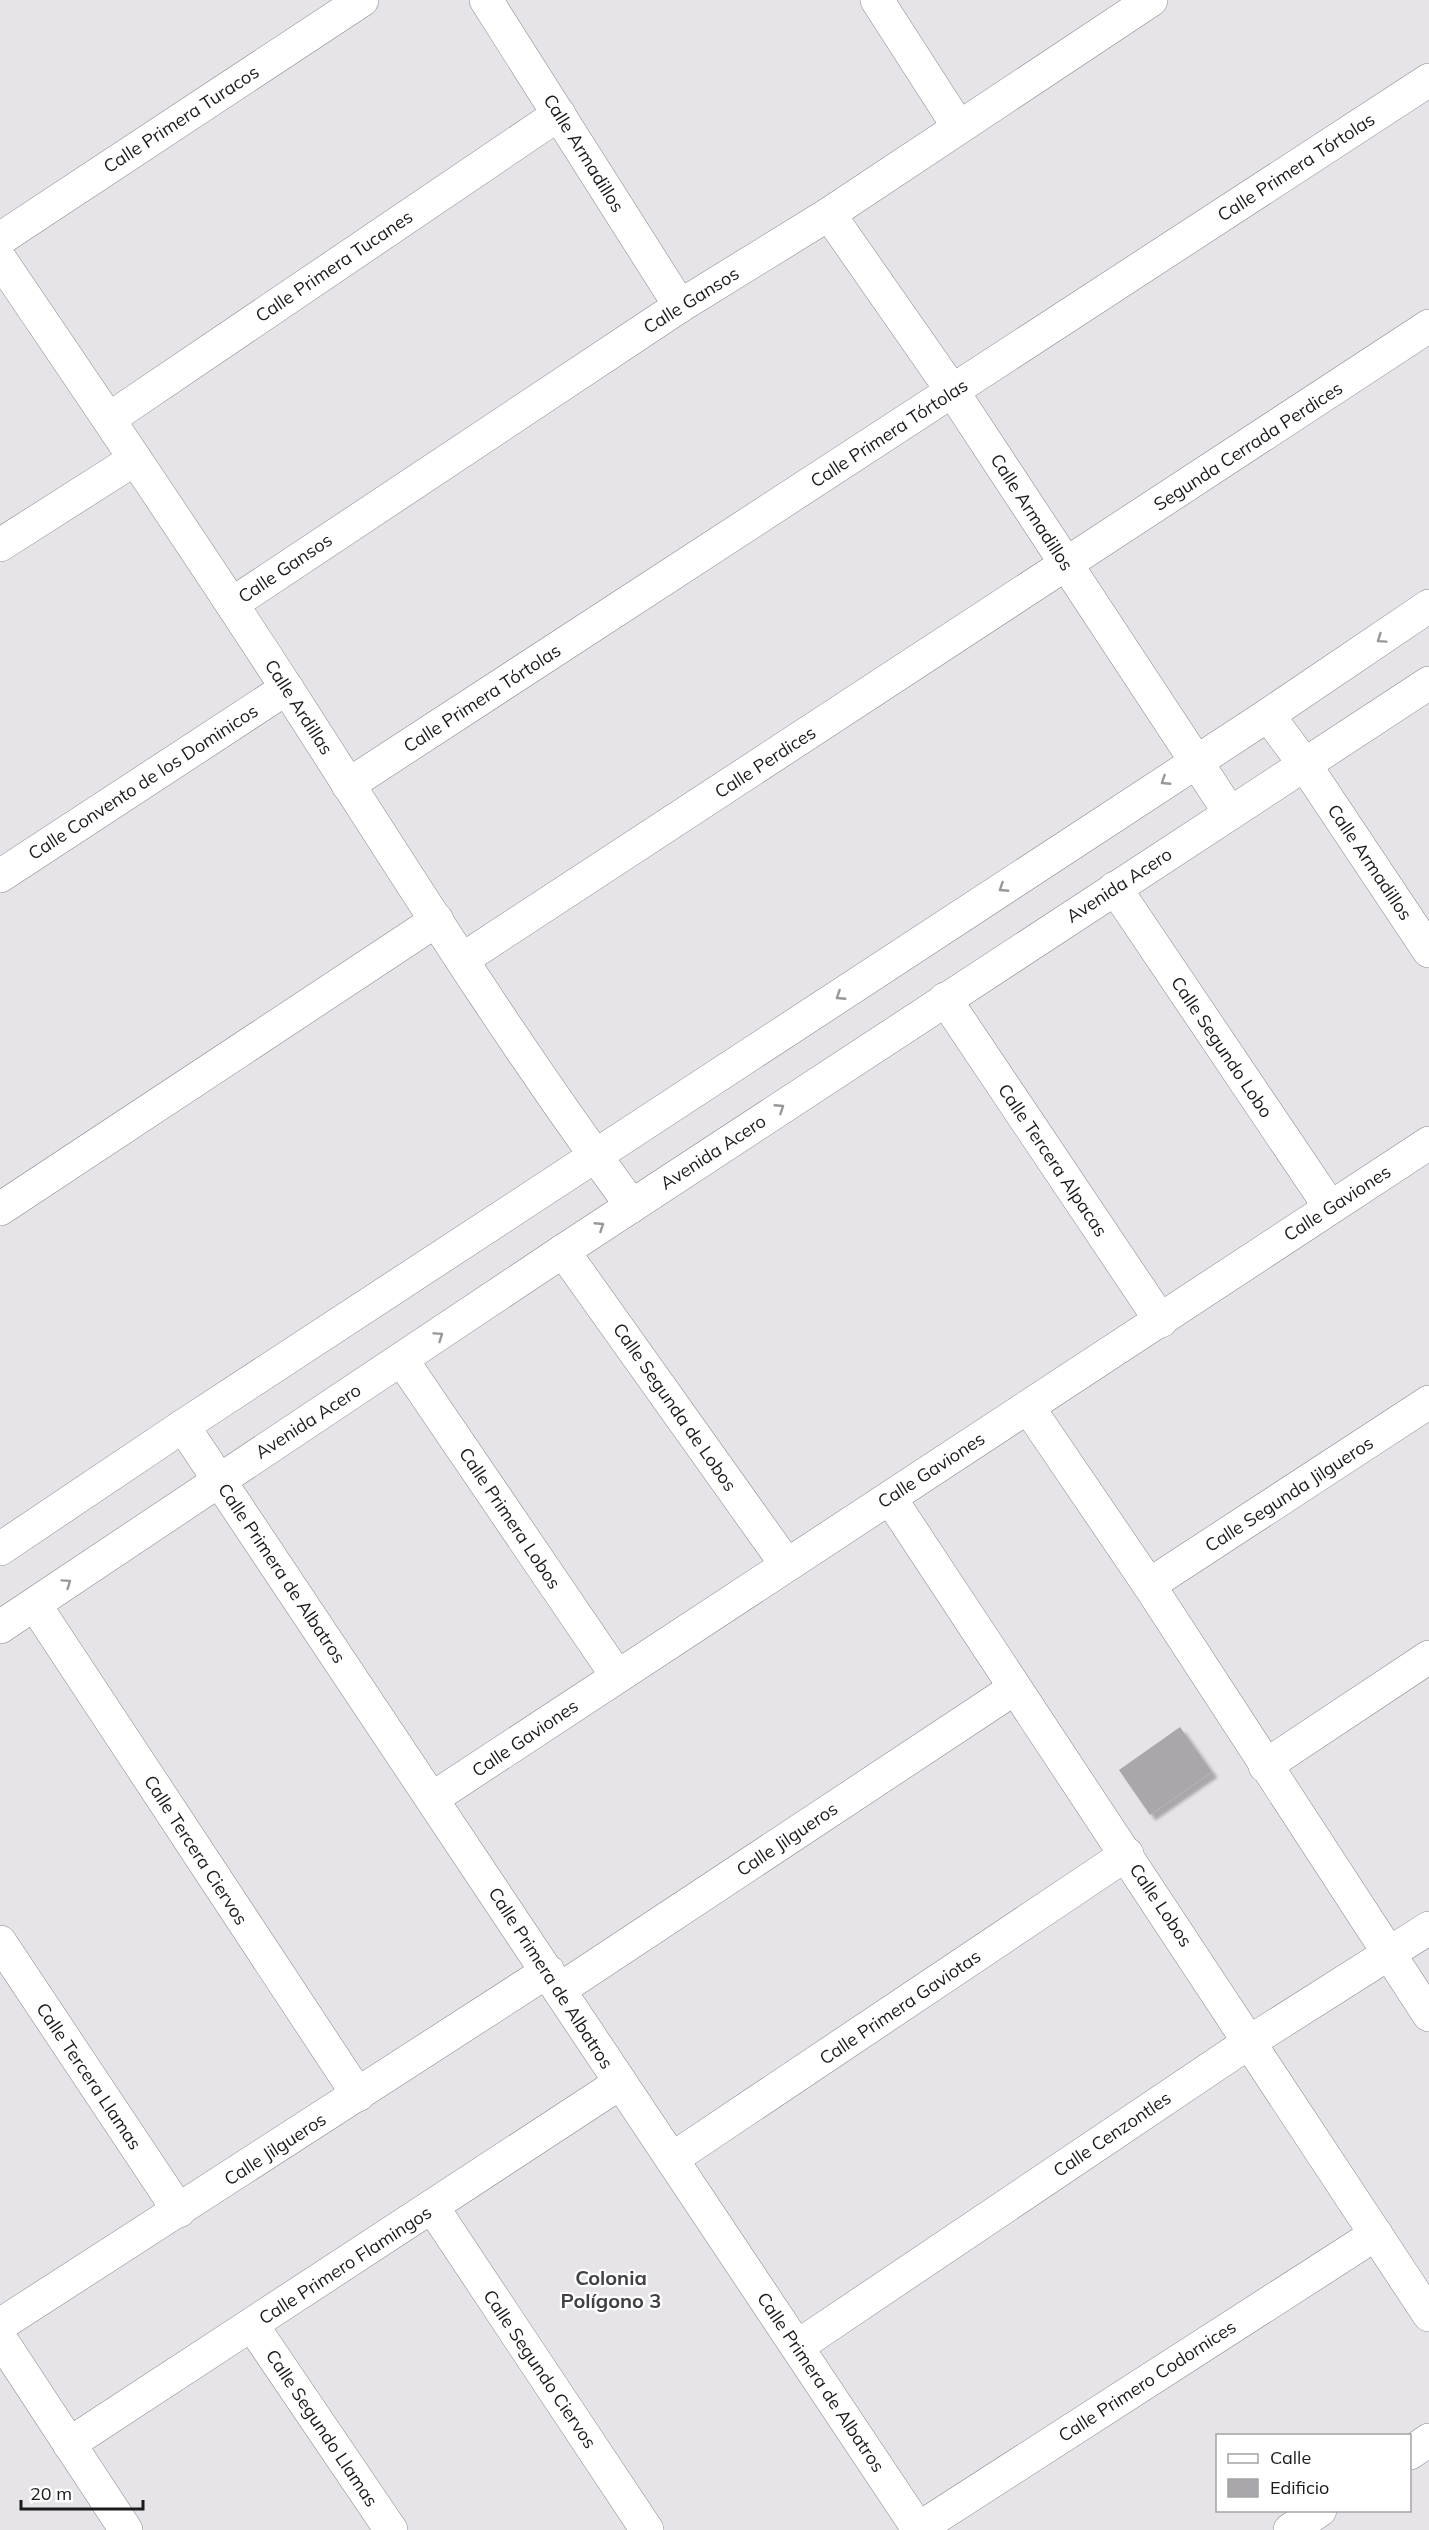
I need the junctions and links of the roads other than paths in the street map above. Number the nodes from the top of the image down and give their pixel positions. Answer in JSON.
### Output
{"nodes":[{"id":1,"x":362,"y":0,"type":"edge"},
{"id":2,"x":486,"y":0,"type":"edge"},
{"id":3,"x":877,"y":0,"type":"edge"},
{"id":4,"x":1152,"y":0,"type":"edge"},
{"id":5,"x":1429,"y":80,"type":"edge"},
{"id":6,"x":560,"y":114,"type":"junction"},
{"id":7,"x":958,"y":126,"type":"junction"},
{"id":8,"x":829,"y":214,"type":"junction"},
{"id":9,"x":0,"y":239,"type":"edge"},
{"id":10,"x":0,"y":259,"type":"edge"},
{"id":11,"x":680,"y":306,"type":"junction"},
{"id":12,"x":1429,"y":326,"type":"edge"},
{"id":13,"x":953,"y":392,"type":"junction"},
{"id":14,"x":109,"y":419,"type":"junction"},
{"id":15,"x":135,"y":459,"type":"junction"},
{"id":16,"x":0,"y":545,"type":"edge"},
{"id":17,"x":1067,"y":565,"type":"junction"},
{"id":18,"x":232,"y":604,"type":"junction"},
{"id":19,"x":1429,"y":606,"type":"edge"},
{"id":20,"x":1429,"y":682,"type":"edge"},
{"id":21,"x":286,"y":688,"type":"junction"},
{"id":22,"x":1268,"y":715,"type":"junction"},
{"id":23,"x":1195,"y":761,"type":"junction"},
{"id":24,"x":1305,"y":765,"type":"junction"},
{"id":25,"x":348,"y":785,"type":"junction"},
{"id":26,"x":1230,"y":813,"type":"junction"},
{"id":27,"x":0,"y":876,"type":"edge"},
{"id":28,"x":1114,"y":888,"type":"junction"},
{"id":29,"x":437,"y":920,"type":"junction"},
{"id":30,"x":1429,"y":951,"type":"edge"},
{"id":31,"x":463,"y":959,"type":"junction"},
{"id":32,"x":945,"y":999,"type":"junction"},
{"id":33,"x":1429,"y":1143,"type":"edge"},
{"id":34,"x":596,"y":1157,"type":"junction"},
{"id":35,"x":632,"y":1206,"type":"junction"},
{"id":36,"x":1330,"y":1207,"type":"junction"},
{"id":37,"x":0,"y":1209,"type":"edge"},
{"id":38,"x":563,"y":1251,"type":"junction"},
{"id":39,"x":1161,"y":1322,"type":"junction"},
{"id":40,"x":402,"y":1360,"type":"junction"},
{"id":41,"x":1429,"y":1402,"type":"edge"},
{"id":42,"x":1028,"y":1407,"type":"junction"},
{"id":43,"x":183,"y":1426,"type":"junction"},
{"id":44,"x":218,"y":1479,"type":"junction"},
{"id":45,"x":890,"y":1498,"type":"junction"},
{"id":46,"x":0,"y":1549,"type":"edge"},
{"id":47,"x":786,"y":1564,"type":"junction"},
{"id":48,"x":1149,"y":1585,"type":"junction"},
{"id":49,"x":35,"y":1605,"type":"junction"},
{"id":50,"x":0,"y":1627,"type":"edge"},
{"id":51,"x":1429,"y":1657,"type":"edge"},
{"id":52,"x":617,"y":1676,"type":"junction"},
{"id":53,"x":1015,"y":1688,"type":"junction"},
{"id":54,"x":1265,"y":1766,"type":"junction"},
{"id":55,"x":433,"y":1798,"type":"junction"},
{"id":56,"x":1127,"y":1854,"type":"junction"},
{"id":57,"x":1429,"y":1928,"type":"edge"},
{"id":58,"x":0,"y":1942,"type":"edge"},
{"id":59,"x":1390,"y":1953,"type":"junction"},
{"id":60,"x":554,"y":1981,"type":"junction"},
{"id":61,"x":1429,"y":2015,"type":"edge"},
{"id":62,"x":1251,"y":2041,"type":"junction"},
{"id":63,"x":620,"y":2083,"type":"junction"},
{"id":64,"x":358,"y":2095,"type":"junction"},
{"id":65,"x":672,"y":2160,"type":"junction"},
{"id":66,"x":433,"y":2208,"type":"junction"},
{"id":67,"x":179,"y":2211,"type":"junction"},
{"id":68,"x":1376,"y":2234,"type":"junction"},
{"id":69,"x":1429,"y":2315,"type":"edge"},
{"id":70,"x":0,"y":2325,"type":"edge"},
{"id":71,"x":252,"y":2325,"type":"junction"},
{"id":72,"x":0,"y":2338,"type":"edge"},
{"id":73,"x":798,"y":2346,"type":"junction"},
{"id":74,"x":1429,"y":2440,"type":"edge"},
{"id":75,"x":69,"y":2444,"type":"junction"},
{"id":76,"x":1411,"y":2452,"type":"edge"},
{"id":77,"x":1318,"y":2512,"type":"edge"},
{"id":78,"x":918,"y":2529,"type":"edge"},
{"id":79,"x":126,"y":2530,"type":"edge"},
{"id":80,"x":391,"y":2530,"type":"edge"},
{"id":81,"x":647,"y":2530,"type":"edge"},
{"id":82,"x":1290,"y":2530,"type":"edge"}],
"edges":[{"from":1,"to":9,"type":"street","name":"Calle Primera Turacos"},
{"from":2,"to":6,"type":"street","name":"Calle Armadillos"},
{"from":3,"to":7,"type":"street"},
{"from":4,"to":7,"type":"street","name":"Calle Gansos"},
{"from":5,"to":13,"type":"street","name":"Calle Primera Tórtolas"},
{"from":6,"to":11,"type":"street","name":"Calle Armadillos"},
{"from":6,"to":14,"type":"street","name":"Calle Primera Tucanes"},
{"from":7,"to":8,"type":"street","name":"Calle Gansos"},
{"from":8,"to":11,"type":"street","name":"Calle Gansos"},
{"from":8,"to":13,"type":"street","name":"Calle Armadillos"},
{"from":10,"to":14,"type":"street","name":"Calle Ardillas"},
{"from":11,"to":18,"type":"street","name":"Calle Gansos"},
{"from":12,"to":17,"type":"street","name":"Segunda Cerrada Perdices"},
{"from":13,"to":17,"type":"street","name":"Calle Armadillos"},
{"from":13,"to":25,"type":"street","name":"Calle Primera Tórtolas"},
{"from":14,"to":15,"type":"street","name":"Calle Ardillas"},
{"from":15,"to":16,"type":"street"},
{"from":15,"to":18,"type":"street","name":"Calle Ardillas"},
{"from":17,"to":23,"type":"street","name":"Calle Armadillos"},
{"from":17,"to":31,"type":"street","name":"Calle Perdices"},
{"from":18,"to":21,"type":"street","name":"Calle Ardillas"},
{"from":19,"to":22,"type":"street","one_way":true},
{"from":20,"to":24,"type":"street","name":"Avenida Acero"},
{"from":21,"to":25,"type":"street","name":"Calle Ardillas"},
{"from":21,"to":27,"type":"street","name":"Calle Convento de los Dominicos"},
{"from":22,"to":23,"type":"street"},
{"from":22,"to":24,"type":"street","name":"Calle Armadillos"},
{"from":23,"to":26,"type":"street","name":"Calle Armadillos"},
{"from":23,"to":34,"type":"street","one_way":true},
{"from":24,"to":26,"type":"street","name":"Avenida Acero"},
{"from":24,"to":30,"type":"street","name":"Calle Armadillos"},
{"from":25,"to":29,"type":"street","name":"Calle Ardillas"},
{"from":26,"to":28,"type":"street","name":"Avenida Acero"},
{"from":28,"to":32,"type":"street","name":"Avenida Acero"},
{"from":28,"to":36,"type":"street","name":"Calle Segundo Lobo"},
{"from":29,"to":31,"type":"street","name":"Calle Ardillas"},
{"from":29,"to":37,"type":"street"},
{"from":31,"to":34,"type":"street","name":"Calle Ardillas"},
{"from":35,"to":32,"type":"street","name":"Avenida Acero","one_way":true},
{"from":32,"to":39,"type":"street","name":"Calle Tercera Alpacas"},
{"from":33,"to":36,"type":"street","name":"Calle Gaviones"},
{"from":34,"to":35,"type":"street","name":"Calle Ardillas"},
{"from":34,"to":43,"type":"street"},
{"from":38,"to":35,"type":"street","name":"Avenida Acero","one_way":true},
{"from":36,"to":39,"type":"street","name":"Calle Gaviones"},
{"from":40,"to":38,"type":"street","name":"Avenida Acero","one_way":true},
{"from":38,"to":47,"type":"street","name":"Calle Segunda de Lobos"},
{"from":39,"to":42,"type":"street","name":"Calle Gaviones"},
{"from":40,"to":44,"type":"street","name":"Avenida Acero"},
{"from":40,"to":52,"type":"street","name":"Calle Primera Lobos"},
{"from":41,"to":48,"type":"street","name":"Calle Segunda Jilgueros"},
{"from":42,"to":45,"type":"street","name":"Calle Gaviones"},
{"from":42,"to":48,"type":"street"},
{"from":43,"to":44,"type":"street","name":"Calle Primera de Albatros"},
{"from":43,"to":46,"type":"street"},
{"from":49,"to":44,"type":"street","name":"Avenida Acero","one_way":true},
{"from":44,"to":55,"type":"street","name":"Calle Primera de Albatros"},
{"from":45,"to":47,"type":"street","name":"Calle Gaviones"},
{"from":45,"to":53,"type":"street","name":"Calle Lobos"},
{"from":47,"to":52,"type":"street","name":"Calle Gaviones"},
{"from":48,"to":54,"type":"street"},
{"from":49,"to":50,"type":"street","name":"Avenida Acero"},
{"from":49,"to":64,"type":"street","name":"Calle Tercera Ciervos"},
{"from":51,"to":54,"type":"street"},
{"from":52,"to":55,"type":"street","name":"Calle Gaviones"},
{"from":53,"to":56,"type":"street","name":"Calle Lobos"},
{"from":53,"to":60,"type":"street","name":"Calle Jilgueros"},
{"from":54,"to":59,"type":"street"},
{"from":55,"to":60,"type":"street","name":"Calle Primera de Albatros"},
{"from":56,"to":62,"type":"street","name":"Calle Lobos"},
{"from":56,"to":65,"type":"street","name":"Calle Primera Gaviotas"},
{"from":57,"to":59,"type":"street","name":"Calle Cenzontles"},
{"from":58,"to":67,"type":"street","name":"Calle Tercera Llamas"},
{"from":59,"to":61,"type":"street"},
{"from":59,"to":62,"type":"street","name":"Calle Cenzontles"},
{"from":60,"to":63,"type":"street","name":"Calle Primera de Albatros"},
{"from":60,"to":64,"type":"street","name":"Calle Jilgueros"},
{"from":62,"to":68,"type":"street","name":"Calle Lobos"},
{"from":62,"to":73,"type":"street","name":"Calle Cenzontles"},
{"from":63,"to":65,"type":"street","name":"Calle Primera de Albatros"},
{"from":63,"to":66,"type":"street","name":"Calle Primero Flamingos"},
{"from":64,"to":67,"type":"street","name":"Calle Jilgueros"},
{"from":65,"to":73,"type":"street","name":"Calle Primera de Albatros"},
{"from":66,"to":71,"type":"street","name":"Calle Primero Flamingos"},
{"from":66,"to":81,"type":"street","name":"Calle Segundo Ciervos"},
{"from":67,"to":70,"type":"street","name":"Calle Jilgueros"},
{"from":68,"to":69,"type":"street","name":"Calle Lobos"},
{"from":68,"to":78,"type":"street","name":"Calle Primero Codornices"},
{"from":71,"to":75,"type":"street","name":"Calle Primero Flamingos"},
{"from":71,"to":80,"type":"street","name":"Calle Segundo Llamas"},
{"from":72,"to":75,"type":"street"},
{"from":73,"to":78,"type":"street","name":"Calle Primera de Albatros"},
{"from":74,"to":76,"type":"street"},
{"from":75,"to":79,"type":"street"},
{"from":77,"to":82,"type":"street"}]}
